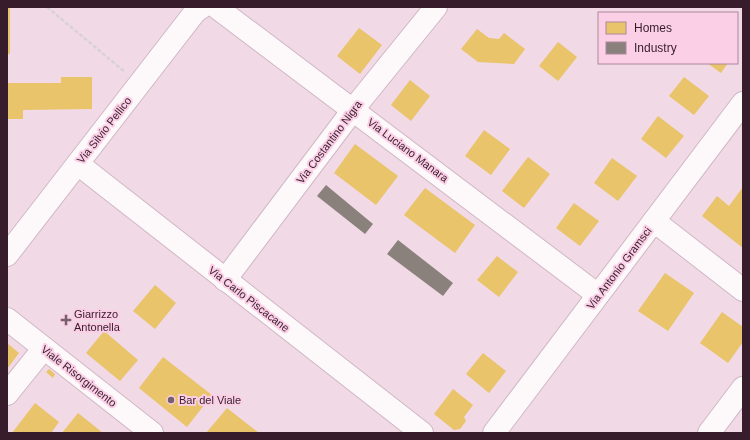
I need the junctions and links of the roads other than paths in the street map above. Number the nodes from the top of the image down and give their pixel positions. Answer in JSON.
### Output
{"nodes":[{"id":1,"x":202,"y":7,"type":"edge"},
{"id":2,"x":216,"y":7,"type":"edge"},
{"id":3,"x":436,"y":7,"type":"edge"},
{"id":4,"x":743,"y":103,"type":"edge"},
{"id":5,"x":353,"y":109,"type":"junction"},
{"id":6,"x":78,"y":164,"type":"junction"},
{"id":7,"x":654,"y":221,"type":"junction"},
{"id":8,"x":7,"y":255,"type":"edge"},
{"id":9,"x":225,"y":280,"type":"junction"},
{"id":10,"x":742,"y":286,"type":"edge"},
{"id":11,"x":598,"y":295,"type":"junction"},
{"id":12,"x":7,"y":319,"type":"edge"},
{"id":13,"x":44,"y":348,"type":"junction"},
{"id":14,"x":743,"y":388,"type":"edge"},
{"id":15,"x":7,"y":394,"type":"edge"},
{"id":16,"x":127,"y":426,"type":"edge"},
{"id":17,"x":152,"y":433,"type":"edge"},
{"id":18,"x":422,"y":433,"type":"edge"},
{"id":19,"x":494,"y":433,"type":"edge"},
{"id":20,"x":709,"y":433,"type":"edge"}],
"edges":[{"from":1,"to":6,"type":"street","name":"Via Silvio Pellico"},
{"from":2,"to":5,"type":"street","name":"Via Luciano Manara"},
{"from":3,"to":5,"type":"street","name":"Via Costantino Nigra"},
{"from":4,"to":7,"type":"street","name":"Via Antonio Gramsci"},
{"from":5,"to":9,"type":"street","name":"Via Costantino Nigra"},
{"from":5,"to":11,"type":"street","name":"Via Luciano Manara"},
{"from":6,"to":8,"type":"street","name":"Via Silvio Pellico"},
{"from":6,"to":9,"type":"street","name":"Via Carlo Piscacane"},
{"from":7,"to":10,"type":"street"},
{"from":7,"to":11,"type":"street","name":"Via Antonio Gramsci"},
{"from":9,"to":18,"type":"street","name":"Via Carlo Piscacane"},
{"from":11,"to":19,"type":"street","name":"Via Antonio Gramsci"},
{"from":12,"to":13,"type":"street","name":"Viale Risorgimento"},
{"from":13,"to":15,"type":"street"},
{"from":13,"to":16,"type":"street","name":"Viale Risorgimento"},
{"from":14,"to":20,"type":"street"},
{"from":16,"to":17,"type":"street","name":"Viale Risorgimento"}]}
